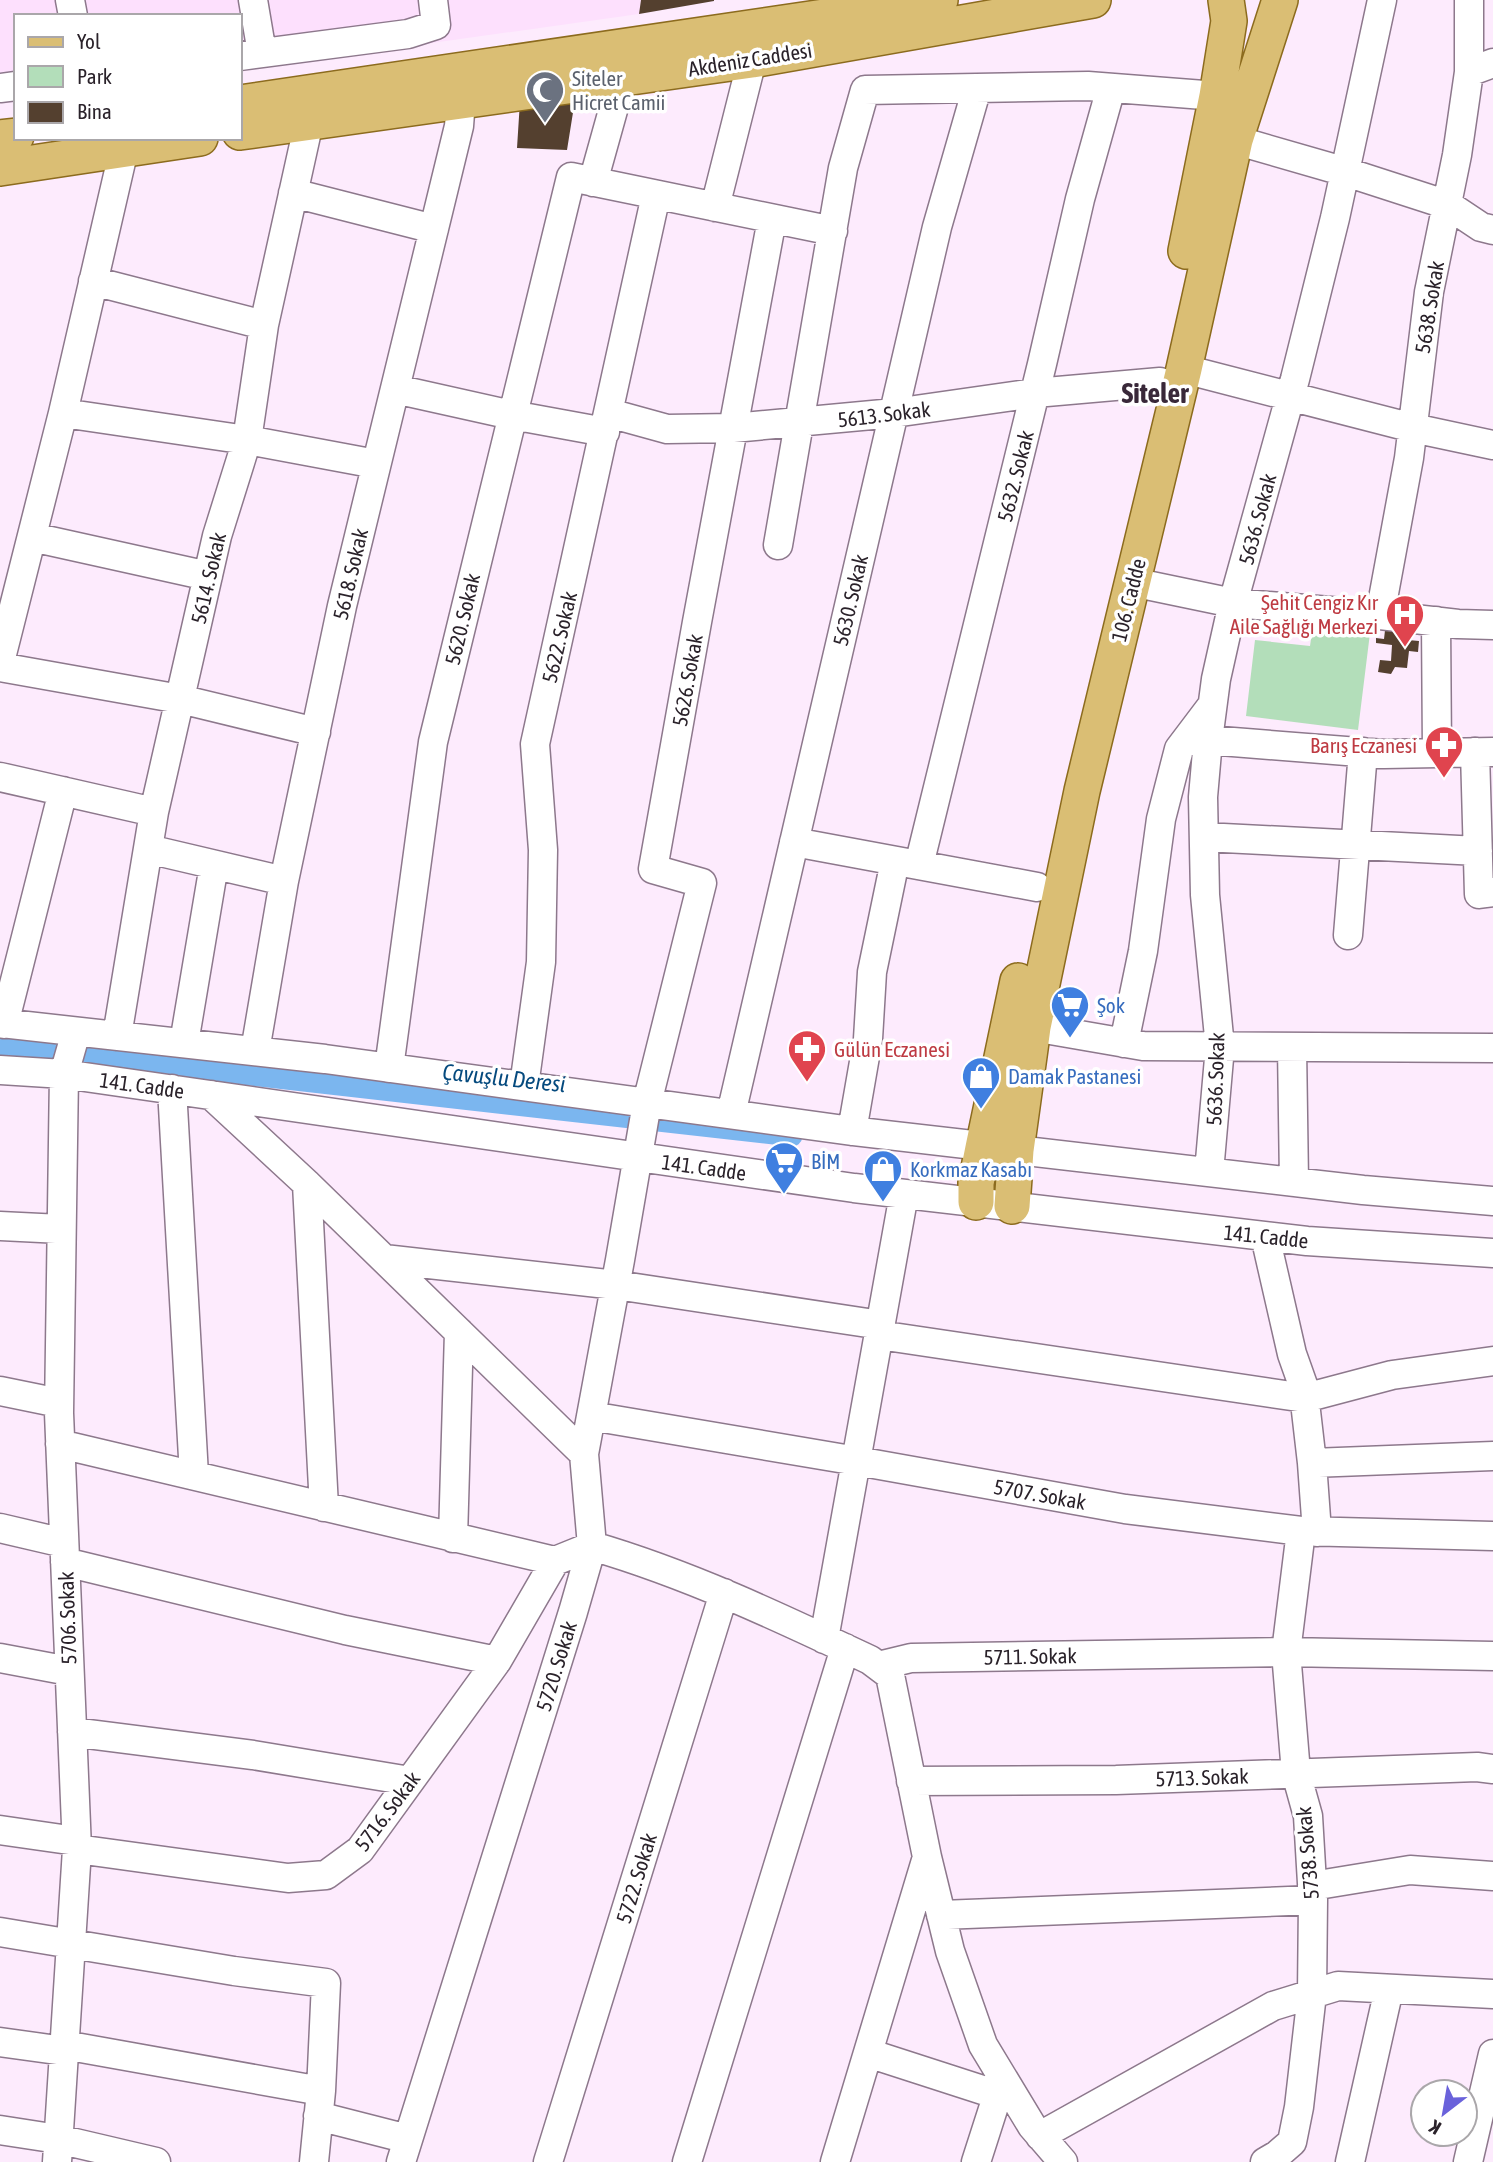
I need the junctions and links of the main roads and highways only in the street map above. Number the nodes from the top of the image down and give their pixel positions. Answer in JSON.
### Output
{"nodes":[{"id":1,"x":940,"y":0,"type":"edge"},
{"id":2,"x":1093,"y":0,"type":"edge"},
{"id":3,"x":1226,"y":0,"type":"edge"},
{"id":4,"x":1244,"y":0,"type":"edge"},
{"id":5,"x":1269,"y":0,"type":"edge"},
{"id":6,"x":1280,"y":0,"type":"edge"},
{"id":7,"x":242,"y":103,"type":"edge"},
{"id":8,"x":242,"y":132,"type":"edge"},
{"id":9,"x":186,"y":140,"type":"edge"},
{"id":10,"x":0,"y":168,"type":"edge"},
{"id":11,"x":1172,"y":375,"type":"junction"},
{"id":12,"x":994,"y":1148,"type":"junction"},
{"id":13,"x":976,"y":1193,"type":"road end"},
{"id":14,"x":1013,"y":1198,"type":"road end"}],
"edges":[{"from":1,"to":7,"type":"main road","name":"Akdeniz Caddesi"},
{"from":2,"to":8,"type":"main road","name":"Akdeniz Caddesi"},
{"from":3,"to":11,"type":"main road","name":"106. Cadde"},
{"from":4,"to":5,"type":"main road"},
{"from":6,"to":11,"type":"main road","name":"106. Cadde"},
{"from":9,"to":10,"type":"main road"},
{"from":11,"to":12,"type":"main road","name":"106. Cadde"},
{"from":11,"to":12,"type":"main road","name":"106. Cadde"},
{"from":12,"to":13,"type":"main road","name":"106. Cadde"},
{"from":12,"to":14,"type":"main road","name":"106. Cadde"}]}
